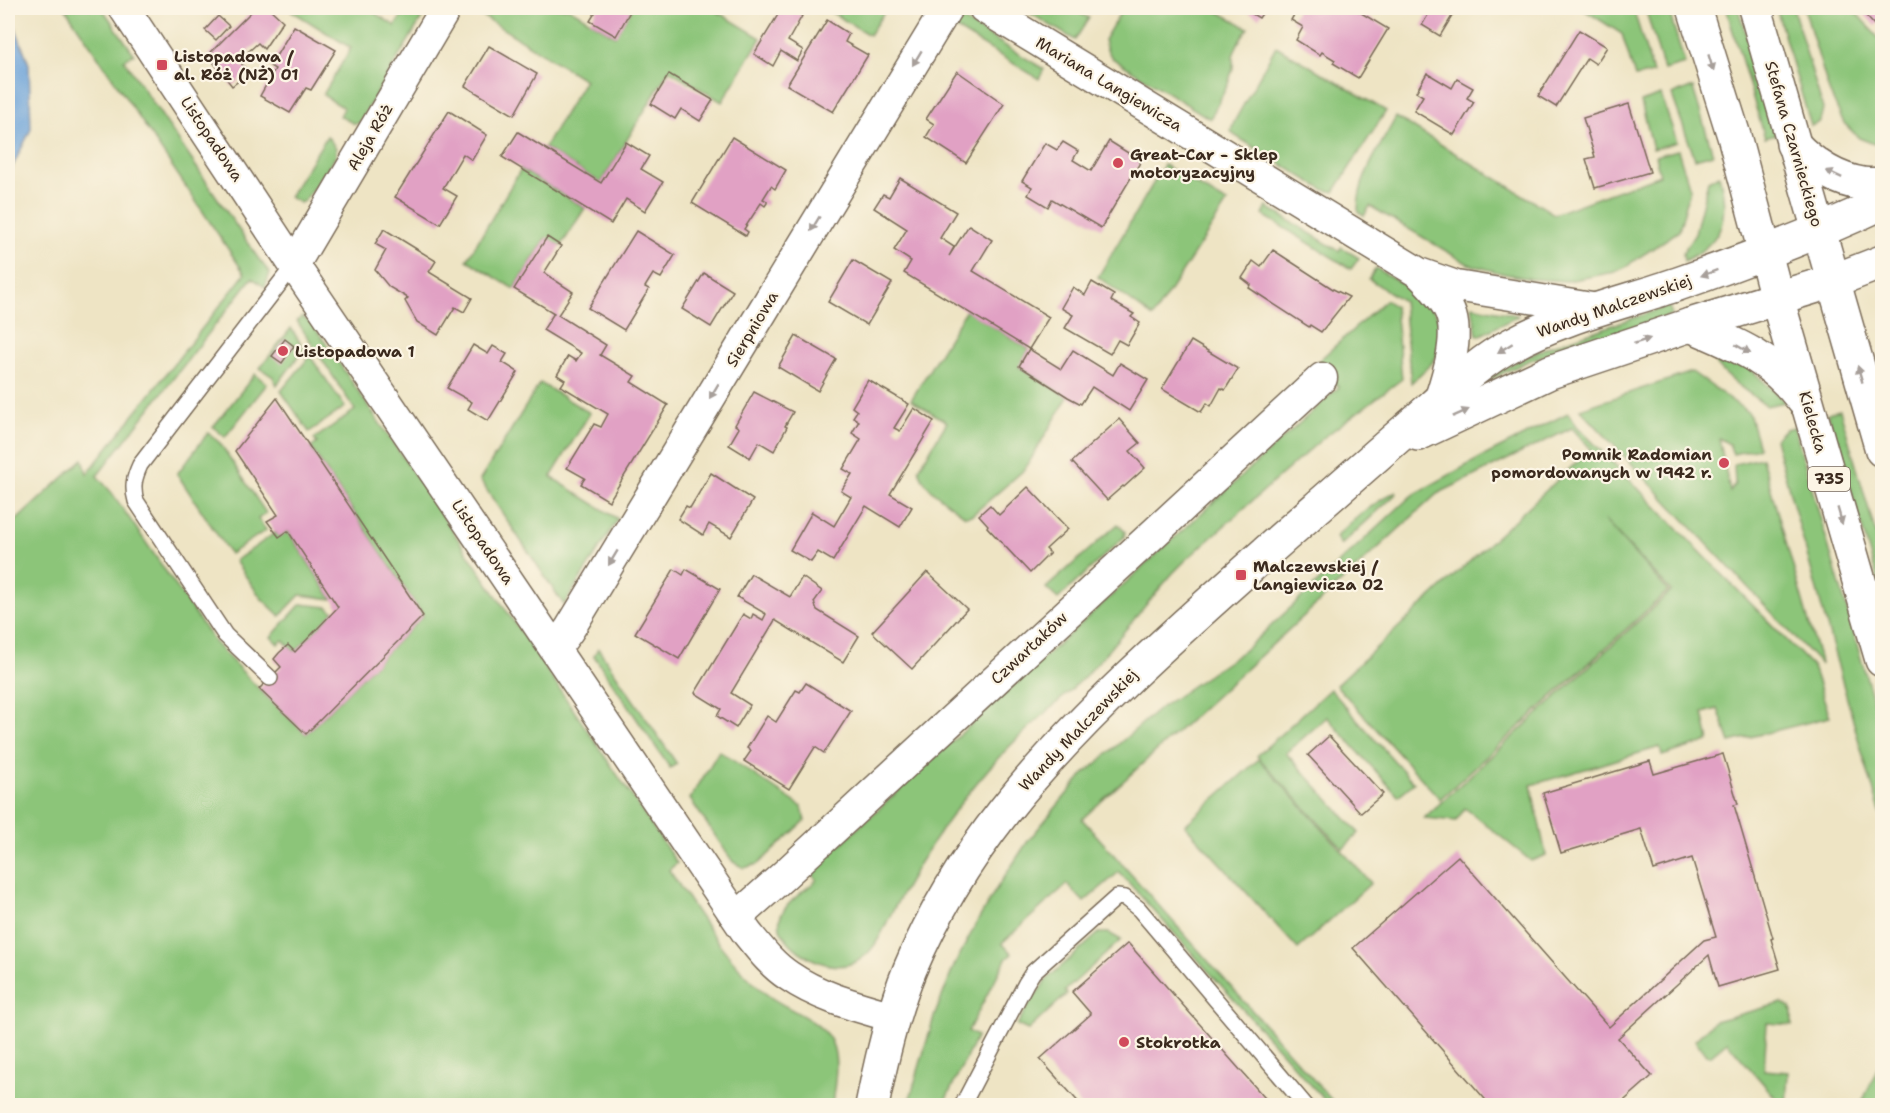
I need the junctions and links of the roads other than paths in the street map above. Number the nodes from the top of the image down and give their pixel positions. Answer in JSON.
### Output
{"nodes":[{"id":1,"x":124,"y":8,"type":"edge"},
{"id":2,"x":446,"y":8,"type":"edge"},
{"id":3,"x":947,"y":8,"type":"edge"},
{"id":4,"x":984,"y":8,"type":"edge"},
{"id":5,"x":1694,"y":8,"type":"edge"},
{"id":6,"x":1755,"y":8,"type":"edge"},
{"id":7,"x":1793,"y":144,"type":"junction"},
{"id":8,"x":1882,"y":185,"type":"edge"},
{"id":9,"x":1882,"y":203,"type":"edge"},
{"id":10,"x":1819,"y":232,"type":"junction"},
{"id":11,"x":1764,"y":252,"type":"junction"},
{"id":12,"x":1882,"y":262,"type":"edge"},
{"id":13,"x":294,"y":265,"type":"junction"},
{"id":14,"x":1419,"y":273,"type":"junction"},
{"id":15,"x":1833,"y":281,"type":"junction"},
{"id":16,"x":1777,"y":298,"type":"junction"},
{"id":17,"x":1598,"y":309,"type":"junction"},
{"id":18,"x":1690,"y":325,"type":"junction"},
{"id":19,"x":1322,"y":378,"type":"dead end"},
{"id":20,"x":1439,"y":401,"type":"junction"},
{"id":21,"x":1808,"y":408,"type":"junction"},
{"id":22,"x":1882,"y":450,"type":"edge"},
{"id":23,"x":1372,"y":459,"type":"junction"},
{"id":24,"x":555,"y":649,"type":"junction"},
{"id":25,"x":1882,"y":660,"type":"edge"},
{"id":26,"x":270,"y":678,"type":"dead end"},
{"id":27,"x":736,"y":917,"type":"junction"},
{"id":28,"x":893,"y":1017,"type":"junction"},
{"id":29,"x":872,"y":1106,"type":"edge"},
{"id":30,"x":962,"y":1106,"type":"edge"},
{"id":31,"x":1306,"y":1106,"type":"edge"}],
"edges":[{"from":1,"to":13,"type":"street","name":"Listopadowa"},
{"from":2,"to":13,"type":"street","name":"Aleja Róż"},
{"from":3,"to":24,"type":"street","name":"Sierpniowa","one_way":true},
{"from":4,"to":14,"type":"street","name":"Mariana Langiewicza"},
{"from":5,"to":11,"type":"main road","number":"735","one_way":true},
{"from":6,"to":7,"type":"main road","name":"Stefana Czarnieckiego"},
{"from":8,"to":7,"type":"main road","one_way":true},
{"from":7,"to":10,"type":"main road","name":"Stefana Czarnieckiego"},
{"from":9,"to":10,"type":"main road","name":"Wandy Malczewskiej"},
{"from":10,"to":11,"type":"main road","name":"Wandy Malczewskiej"},
{"from":10,"to":15,"type":"main road","name":"Stefana Czarnieckiego"},
{"from":11,"to":16,"type":"main road","name":"Kielecka","number":"735"},
{"from":11,"to":17,"type":"main road","name":"Wandy Malczewskiej","one_way":true},
{"from":12,"to":15,"type":"main road","name":"Wandy Malczewskiej"},
{"from":13,"to":24,"type":"street","name":"Listopadowa"},
{"from":13,"to":26,"type":"lane"},
{"from":14,"to":17,"type":"street","name":"Mariana Langiewicza"},
{"from":14,"to":20,"type":"street","name":"Mariana Langiewicza"},
{"from":15,"to":16,"type":"main road","name":"Wandy Malczewskiej"},
{"from":22,"to":15,"type":"main road","one_way":true},
{"from":16,"to":18,"type":"main road","name":"Wandy Malczewskiej"},
{"from":16,"to":21,"type":"main road","name":"Kielecka","number":"735"},
{"from":17,"to":20,"type":"main road","name":"Wandy Malczewskiej","one_way":true},
{"from":18,"to":21,"type":"main road","one_way":true},
{"from":23,"to":18,"type":"main road","name":"Wandy Malczewskiej","one_way":true},
{"from":19,"to":27,"type":"street","name":"Czwartaków"},
{"from":20,"to":23,"type":"main road","name":"Wandy Malczewskiej"},
{"from":21,"to":25,"type":"main road","name":"Kielecka","number":"735","one_way":true},
{"from":23,"to":28,"type":"main road","name":"Wandy Malczewskiej"},
{"from":24,"to":27,"type":"street","name":"Listopadowa"},
{"from":27,"to":28,"type":"street","name":"Listopadowa"},
{"from":28,"to":29,"type":"main road","name":"Wandy Malczewskiej"},
{"from":30,"to":31,"type":"lane"}]}
